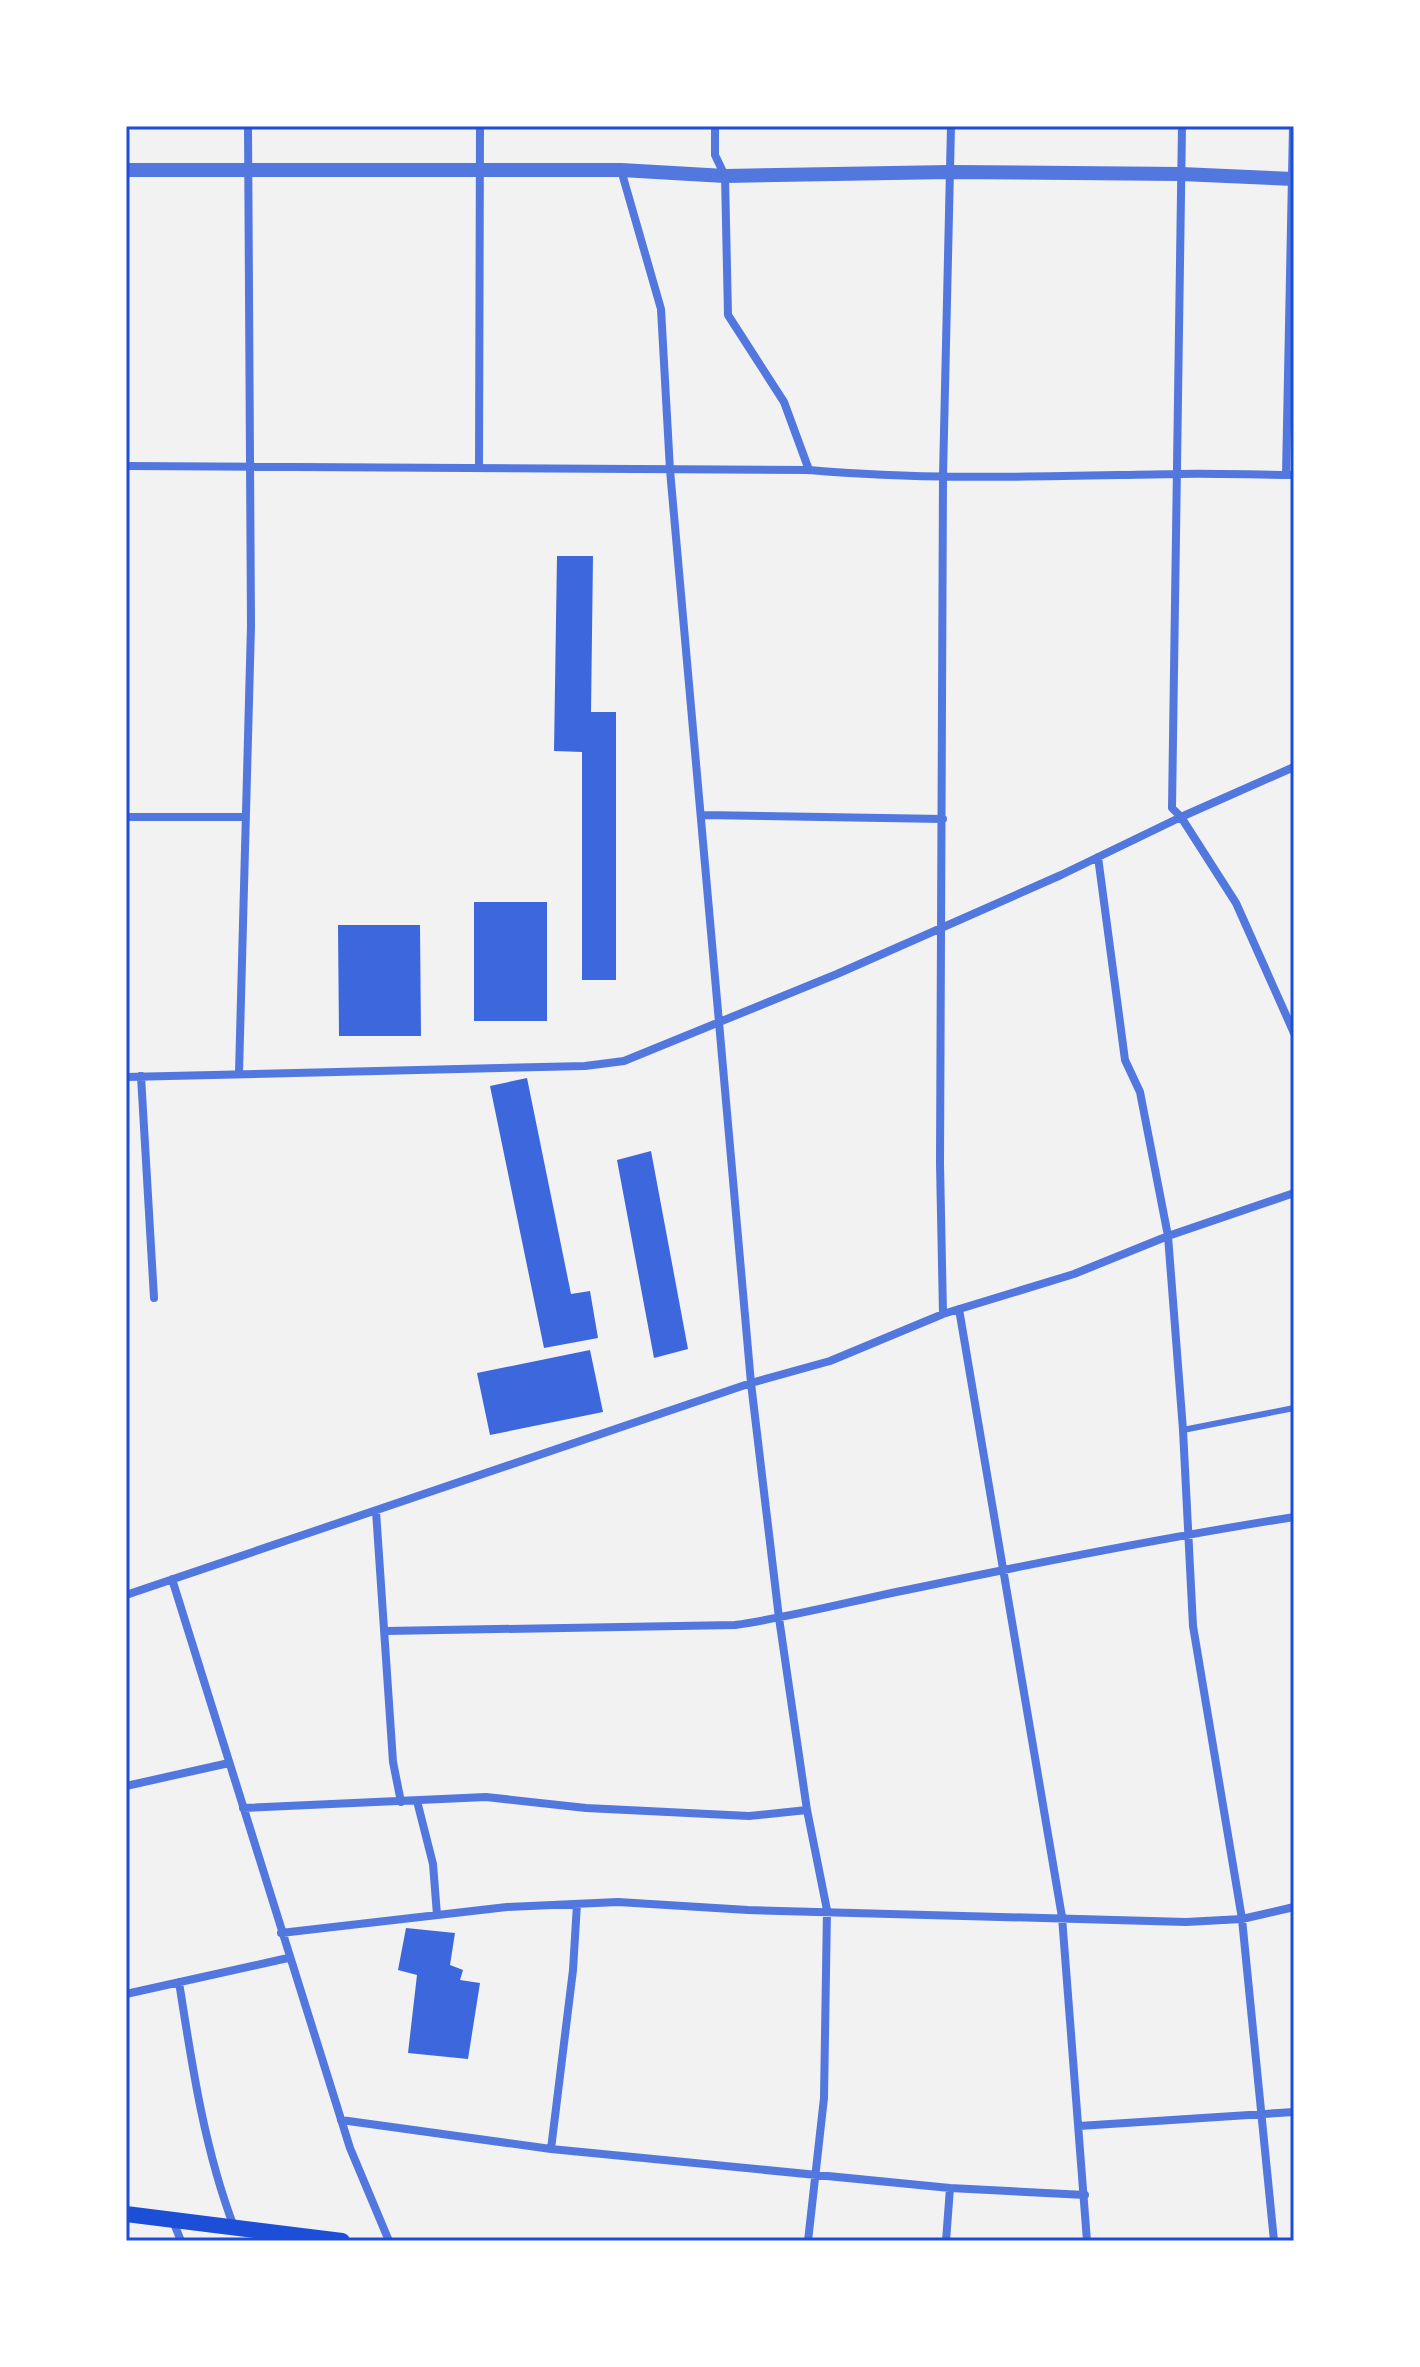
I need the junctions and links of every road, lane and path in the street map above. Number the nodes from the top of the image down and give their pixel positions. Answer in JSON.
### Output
{"nodes":[{"id":1,"x":248,"y":126,"type":"edge"},
{"id":2,"x":480,"y":126,"type":"edge"},
{"id":3,"x":715,"y":126,"type":"edge"},
{"id":4,"x":951,"y":126,"type":"edge"},
{"id":5,"x":1182,"y":126,"type":"edge"},
{"id":6,"x":1293,"y":126,"type":"edge"},
{"id":7,"x":126,"y":170,"type":"edge"},
{"id":8,"x":248,"y":170,"type":"junction"},
{"id":9,"x":480,"y":170,"type":"junction"},
{"id":10,"x":621,"y":170,"type":"junction"},
{"id":11,"x":950,"y":172,"type":"junction"},
{"id":12,"x":1181,"y":174,"type":"junction"},
{"id":13,"x":725,"y":176,"type":"junction"},
{"id":14,"x":1293,"y":179,"type":"edge"},
{"id":15,"x":126,"y":466,"type":"edge"},
{"id":16,"x":248,"y":466,"type":"junction"},
{"id":17,"x":479,"y":468,"type":"junction"},
{"id":18,"x":670,"y":470,"type":"junction"},
{"id":19,"x":809,"y":470,"type":"junction"},
{"id":20,"x":1178,"y":474,"type":"junction"},
{"id":21,"x":1290,"y":475,"type":"edge"},
{"id":22,"x":943,"y":476,"type":"junction"},
{"id":23,"x":1294,"y":767,"type":"edge"},
{"id":24,"x":703,"y":815,"type":"junction"},
{"id":25,"x":126,"y":817,"type":"edge"},
{"id":26,"x":244,"y":817,"type":"junction"},
{"id":27,"x":1181,"y":817,"type":"junction"},
{"id":28,"x":943,"y":819,"type":"junction"},
{"id":29,"x":1098,"y":857,"type":"junction"},
{"id":30,"x":943,"y":927,"type":"junction"},
{"id":31,"x":719,"y":1021,"type":"junction"},
{"id":32,"x":1294,"y":1033,"type":"edge"},
{"id":33,"x":239,"y":1073,"type":"junction"},
{"id":34,"x":141,"y":1076,"type":"junction"},
{"id":35,"x":126,"y":1077,"type":"edge"},
{"id":36,"x":1294,"y":1193,"type":"edge"},
{"id":37,"x":1168,"y":1236,"type":"junction"},
{"id":38,"x":154,"y":1298,"type":"dead end"},
{"id":39,"x":959,"y":1309,"type":"junction"},
{"id":40,"x":943,"y":1314,"type":"junction"},
{"id":41,"x":751,"y":1383,"type":"junction"},
{"id":42,"x":1294,"y":1408,"type":"edge"},
{"id":43,"x":1183,"y":1430,"type":"junction"},
{"id":44,"x":376,"y":1511,"type":"junction"},
{"id":45,"x":1294,"y":1517,"type":"edge"},
{"id":46,"x":1187,"y":1534,"type":"junction"},
{"id":47,"x":1003,"y":1571,"type":"junction"},
{"id":48,"x":172,"y":1579,"type":"junction"},
{"id":49,"x":126,"y":1595,"type":"edge"},
{"id":50,"x":779,"y":1618,"type":"junction"},
{"id":51,"x":386,"y":1631,"type":"junction"},
{"id":52,"x":229,"y":1763,"type":"junction"},
{"id":53,"x":126,"y":1786,"type":"edge"},
{"id":54,"x":417,"y":1801,"type":"junction"},
{"id":55,"x":401,"y":1802,"type":"junction"},
{"id":56,"x":243,"y":1808,"type":"junction"},
{"id":57,"x":807,"y":1810,"type":"junction"},
{"id":58,"x":577,"y":1904,"type":"junction"},
{"id":59,"x":1294,"y":1907,"type":"edge"},
{"id":60,"x":827,"y":1910,"type":"junction"},
{"id":61,"x":437,"y":1915,"type":"junction"},
{"id":62,"x":1062,"y":1917,"type":"junction"},
{"id":63,"x":1242,"y":1919,"type":"junction"},
{"id":64,"x":281,"y":1933,"type":"junction"},
{"id":65,"x":288,"y":1958,"type":"junction"},
{"id":66,"x":179,"y":1982,"type":"junction"},
{"id":67,"x":126,"y":1994,"type":"edge"},
{"id":68,"x":1294,"y":2112,"type":"edge"},
{"id":69,"x":1263,"y":2115,"type":"junction"},
{"id":70,"x":341,"y":2120,"type":"junction"},
{"id":71,"x":1079,"y":2126,"type":"junction"},
{"id":72,"x":551,"y":2149,"type":"junction"},
{"id":73,"x":816,"y":2173,"type":"junction"},
{"id":74,"x":950,"y":2188,"type":"junction"},
{"id":75,"x":1085,"y":2195,"type":"junction"},
{"id":76,"x":126,"y":2214,"type":"edge"},
{"id":77,"x":173,"y":2220,"type":"junction"},
{"id":78,"x":234,"y":2228,"type":"junction"},
{"id":79,"x":181,"y":2241,"type":"edge"},
{"id":80,"x":342,"y":2241,"type":"edge"},
{"id":81,"x":389,"y":2241,"type":"edge"},
{"id":82,"x":808,"y":2241,"type":"edge"},
{"id":83,"x":946,"y":2241,"type":"edge"},
{"id":84,"x":1087,"y":2241,"type":"edge"},
{"id":85,"x":1274,"y":2241,"type":"edge"}],
"edges":[{"from":1,"to":8,"type":"street"},
{"from":2,"to":9,"type":"street"},
{"from":3,"to":13,"type":"street"},
{"from":4,"to":11,"type":"street"},
{"from":5,"to":12,"type":"street"},
{"from":6,"to":14,"type":"street"},
{"from":7,"to":8,"type":"street"},
{"from":8,"to":9,"type":"street"},
{"from":8,"to":16,"type":"street"},
{"from":9,"to":10,"type":"street"},
{"from":9,"to":17,"type":"street"},
{"from":10,"to":13,"type":"street"},
{"from":10,"to":18,"type":"street"},
{"from":11,"to":12,"type":"street"},
{"from":11,"to":13,"type":"street"},
{"from":11,"to":22,"type":"street"},
{"from":12,"to":14,"type":"street"},
{"from":12,"to":20,"type":"street"},
{"from":13,"to":19,"type":"street"},
{"from":14,"to":21,"type":"street"},
{"from":15,"to":16,"type":"street"},
{"from":16,"to":17,"type":"street"},
{"from":16,"to":26,"type":"street"},
{"from":17,"to":18,"type":"street"},
{"from":18,"to":19,"type":"street"},
{"from":18,"to":24,"type":"street"},
{"from":19,"to":22,"type":"street"},
{"from":20,"to":21,"type":"street"},
{"from":20,"to":22,"type":"street"},
{"from":20,"to":27,"type":"street"},
{"from":22,"to":28,"type":"street"},
{"from":23,"to":27,"type":"street"},
{"from":24,"to":28,"type":"street"},
{"from":24,"to":31,"type":"street"},
{"from":25,"to":26,"type":"street"},
{"from":26,"to":33,"type":"street"},
{"from":27,"to":29,"type":"street"},
{"from":27,"to":32,"type":"street"},
{"from":28,"to":30,"type":"street"},
{"from":29,"to":30,"type":"street"},
{"from":29,"to":37,"type":"street"},
{"from":30,"to":31,"type":"street"},
{"from":30,"to":40,"type":"street"},
{"from":31,"to":33,"type":"street"},
{"from":31,"to":41,"type":"street"},
{"from":33,"to":34,"type":"street"},
{"from":34,"to":35,"type":"street"},
{"from":34,"to":38,"type":"street"},
{"from":36,"to":37,"type":"street"},
{"from":37,"to":39,"type":"street"},
{"from":37,"to":43,"type":"street"},
{"from":39,"to":40,"type":"street"},
{"from":39,"to":47,"type":"street"},
{"from":40,"to":41,"type":"street"},
{"from":41,"to":44,"type":"street"},
{"from":41,"to":50,"type":"street"},
{"from":42,"to":43,"type":"lane"},
{"from":43,"to":46,"type":"street"},
{"from":44,"to":48,"type":"street"},
{"from":44,"to":51,"type":"street"},
{"from":45,"to":46,"type":"street"},
{"from":46,"to":47,"type":"street"},
{"from":46,"to":63,"type":"street"},
{"from":47,"to":50,"type":"street"},
{"from":47,"to":62,"type":"street"},
{"from":48,"to":49,"type":"street"},
{"from":48,"to":52,"type":"street"},
{"from":50,"to":51,"type":"street"},
{"from":50,"to":57,"type":"street"},
{"from":51,"to":55,"type":"street"},
{"from":52,"to":53,"type":"street"},
{"from":52,"to":56,"type":"street"},
{"from":54,"to":55,"type":"street"},
{"from":54,"to":57,"type":"street"},
{"from":54,"to":61,"type":"street"},
{"from":55,"to":56,"type":"street"},
{"from":56,"to":64,"type":"street"},
{"from":57,"to":60,"type":"street"},
{"from":58,"to":60,"type":"street"},
{"from":58,"to":61,"type":"street"},
{"from":58,"to":72,"type":"street"},
{"from":59,"to":63,"type":"street"},
{"from":60,"to":62,"type":"street"},
{"from":60,"to":73,"type":"street"},
{"from":61,"to":64,"type":"street"},
{"from":62,"to":63,"type":"street"},
{"from":62,"to":71,"type":"street"},
{"from":63,"to":69,"type":"street"},
{"from":64,"to":65,"type":"street"},
{"from":65,"to":66,"type":"street"},
{"from":65,"to":70,"type":"street"},
{"from":66,"to":67,"type":"street"},
{"from":66,"to":78,"type":"street"},
{"from":68,"to":69,"type":"street"},
{"from":69,"to":71,"type":"street"},
{"from":69,"to":85,"type":"street"},
{"from":70,"to":72,"type":"street"},
{"from":70,"to":81,"type":"street"},
{"from":71,"to":75,"type":"street"},
{"from":72,"to":73,"type":"street"},
{"from":73,"to":74,"type":"street"},
{"from":73,"to":82,"type":"street"},
{"from":74,"to":75,"type":"street"},
{"from":74,"to":83,"type":"street"},
{"from":75,"to":84,"type":"street"},
{"from":76,"to":77,"type":"main road"},
{"from":77,"to":78,"type":"main road"},
{"from":77,"to":79,"type":"street"},
{"from":78,"to":80,"type":"main road"}]}
